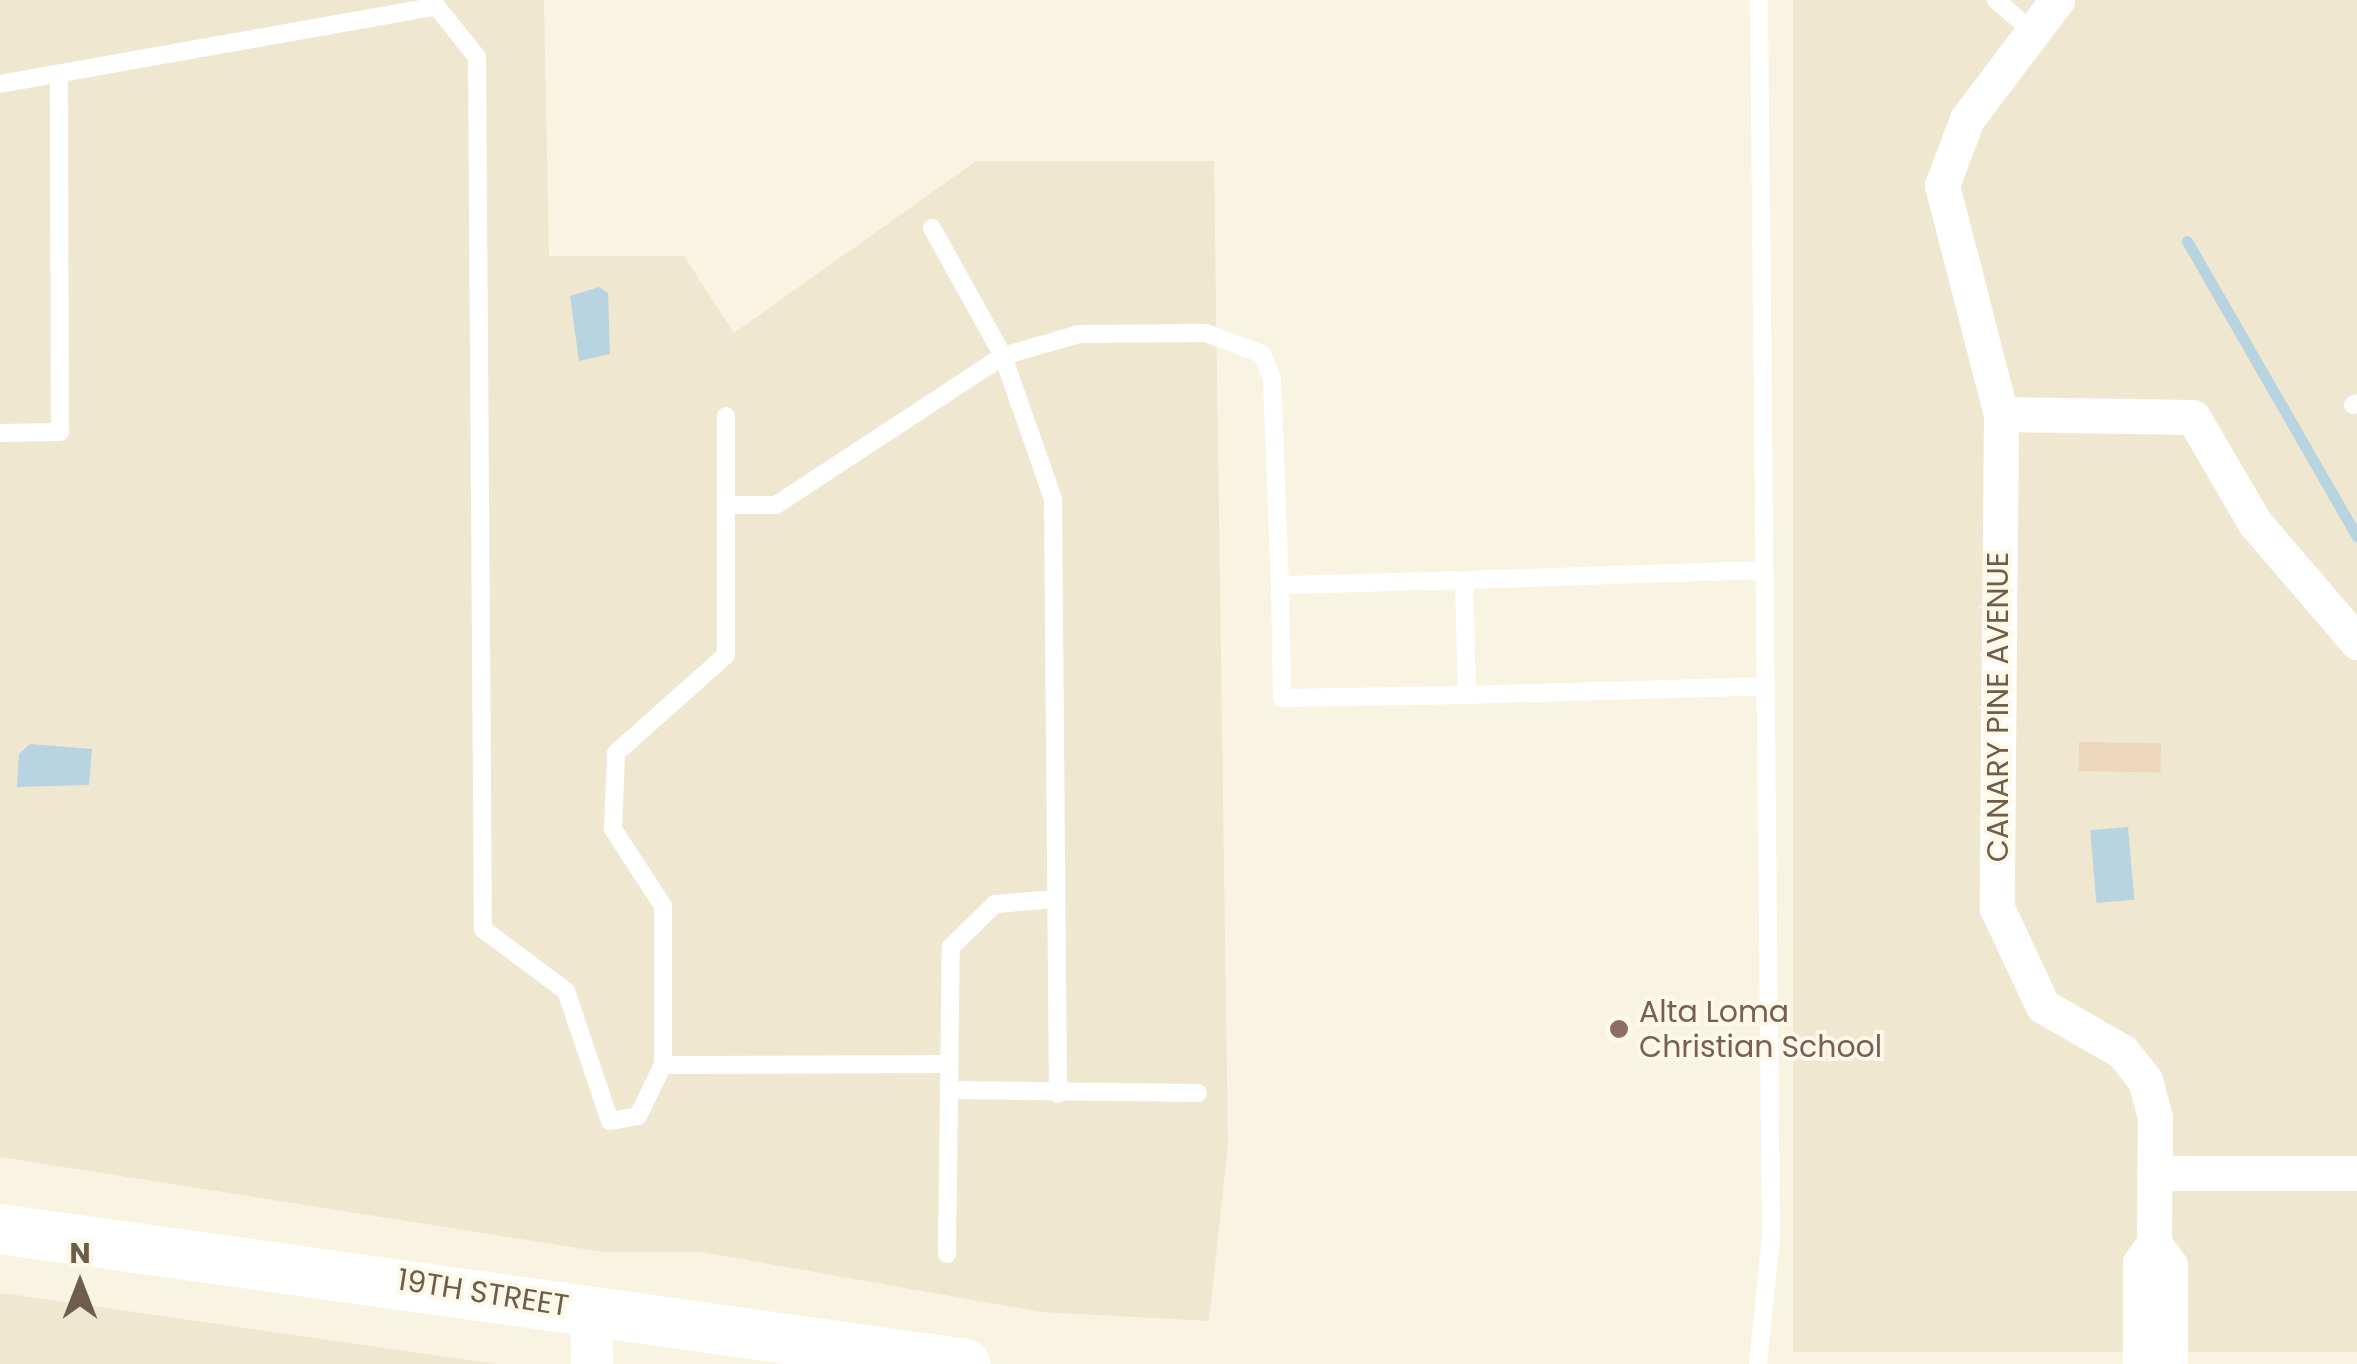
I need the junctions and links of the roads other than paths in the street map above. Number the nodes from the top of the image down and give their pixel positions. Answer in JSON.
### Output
{"nodes":[{"id":1,"x":1759,"y":0,"type":"edge"},
{"id":2,"x":1996,"y":0,"type":"edge"},
{"id":3,"x":2057,"y":0,"type":"edge"},
{"id":4,"x":2033,"y":32,"type":"junction"},
{"id":5,"x":59,"y":76,"type":"junction"},
{"id":6,"x":0,"y":84,"type":"edge"},
{"id":7,"x":932,"y":228,"type":"dead end"},
{"id":8,"x":1003,"y":356,"type":"junction"},
{"id":9,"x":2001,"y":414,"type":"junction"},
{"id":10,"x":726,"y":416,"type":"dead end"},
{"id":11,"x":0,"y":433,"type":"edge"},
{"id":12,"x":726,"y":505,"type":"junction"},
{"id":13,"x":1764,"y":570,"type":"junction"},
{"id":14,"x":1464,"y":580,"type":"junction"},
{"id":15,"x":1280,"y":585,"type":"junction"},
{"id":16,"x":2357,"y":642,"type":"edge"},
{"id":17,"x":1765,"y":686,"type":"junction"},
{"id":18,"x":1467,"y":695,"type":"junction"},
{"id":19,"x":1056,"y":899,"type":"junction"},
{"id":20,"x":949,"y":1064,"type":"junction"},
{"id":21,"x":663,"y":1065,"type":"junction"},
{"id":22,"x":948,"y":1090,"type":"junction"},
{"id":23,"x":1198,"y":1093,"type":"dead end"},
{"id":24,"x":1058,"y":1094,"type":"junction"},
{"id":25,"x":2154,"y":1173,"type":"junction"},
{"id":26,"x":2357,"y":1173,"type":"edge"},
{"id":27,"x":0,"y":1229,"type":"edge"},
{"id":28,"x":2154,"y":1242,"type":"junction"},
{"id":29,"x":948,"y":1254,"type":"dead end"},
{"id":30,"x":591,"y":1310,"type":"junction"},
{"id":31,"x":592,"y":1364,"type":"edge"},
{"id":32,"x":966,"y":1364,"type":"edge"},
{"id":33,"x":1758,"y":1364,"type":"edge"},
{"id":34,"x":2140,"y":1364,"type":"edge"},
{"id":35,"x":2170,"y":1364,"type":"edge"}],
"edges":[{"from":1,"to":13,"type":"lane"},
{"from":2,"to":4,"type":"lane"},
{"from":3,"to":4,"type":"street","name":"CANARY PINE AVENUE"},
{"from":4,"to":9,"type":"street","name":"CANARY PINE AVENUE"},
{"from":5,"to":6,"type":"lane"},
{"from":5,"to":11,"type":"lane"},
{"from":5,"to":21,"type":"lane"},
{"from":7,"to":8,"type":"lane"},
{"from":8,"to":12,"type":"lane"},
{"from":8,"to":15,"type":"lane"},
{"from":8,"to":19,"type":"lane"},
{"from":9,"to":16,"type":"street"},
{"from":9,"to":25,"type":"street","name":"CANARY PINE AVENUE"},
{"from":10,"to":12,"type":"lane"},
{"from":12,"to":21,"type":"lane"},
{"from":13,"to":14,"type":"lane"},
{"from":13,"to":17,"type":"lane"},
{"from":14,"to":15,"type":"lane"},
{"from":14,"to":18,"type":"lane"},
{"from":15,"to":18,"type":"lane"},
{"from":17,"to":18,"type":"lane"},
{"from":17,"to":33,"type":"lane"},
{"from":19,"to":20,"type":"lane"},
{"from":19,"to":24,"type":"lane"},
{"from":20,"to":21,"type":"lane"},
{"from":20,"to":22,"type":"lane"},
{"from":22,"to":24,"type":"lane"},
{"from":22,"to":29,"type":"lane"},
{"from":23,"to":24,"type":"lane"},
{"from":25,"to":26,"type":"street"},
{"from":25,"to":28,"type":"street","name":"CANARY PINE AVENUE"},
{"from":27,"to":30,"type":"main road","name":"19TH STREET"},
{"from":28,"to":34,"type":"street","name":"CANARY PINE AVENUE"},
{"from":28,"to":35,"type":"street","name":"CANARY PINE AVENUE"},
{"from":30,"to":31,"type":"street"},
{"from":30,"to":32,"type":"main road","name":"19TH STREET"}]}
